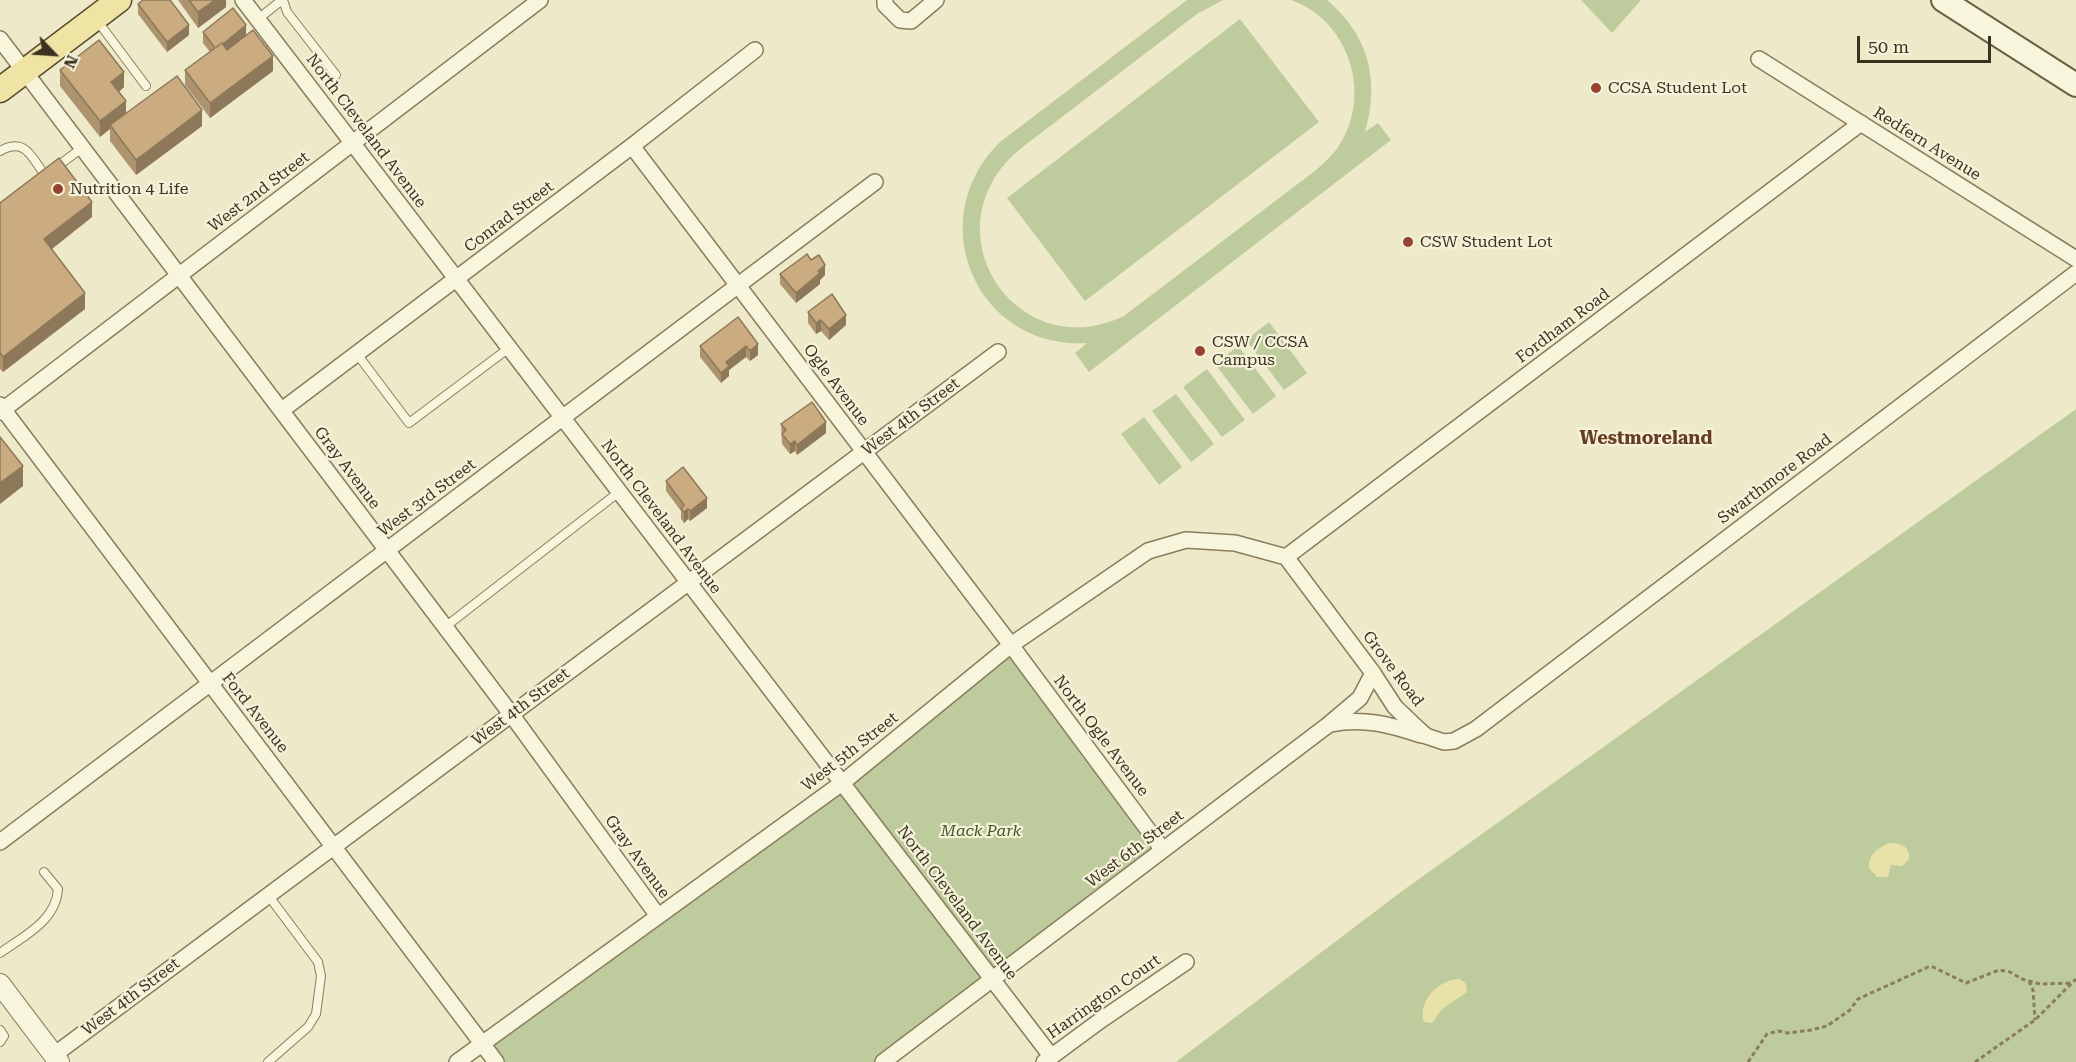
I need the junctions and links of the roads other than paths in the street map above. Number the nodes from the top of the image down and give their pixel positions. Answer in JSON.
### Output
{"nodes":[{"id":1,"x":119,"y":0,"type":"edge"},
{"id":2,"x":243,"y":0,"type":"edge"},
{"id":3,"x":282,"y":0,"type":"edge"},
{"id":4,"x":540,"y":0,"type":"edge"},
{"id":5,"x":885,"y":0,"type":"edge"},
{"id":6,"x":936,"y":0,"type":"edge"},
{"id":7,"x":1943,"y":0,"type":"edge"},
{"id":8,"x":522,"y":5,"type":"edge"},
{"id":9,"x":95,"y":18,"type":"junction"},
{"id":10,"x":258,"y":19,"type":"junction"},
{"id":11,"x":0,"y":39,"type":"edge"},
{"id":12,"x":755,"y":50,"type":"dead end"},
{"id":13,"x":1759,"y":59,"type":"dead end"},
{"id":14,"x":24,"y":72,"type":"junction"},
{"id":15,"x":336,"y":75,"type":"dead end"},
{"id":16,"x":2076,"y":85,"type":"edge"},
{"id":17,"x":146,"y":86,"type":"dead end"},
{"id":18,"x":0,"y":90,"type":"edge"},
{"id":19,"x":1861,"y":123,"type":"junction"},
{"id":20,"x":354,"y":143,"type":"junction"},
{"id":21,"x":632,"y":146,"type":"junction"},
{"id":22,"x":82,"y":148,"type":"junction"},
{"id":23,"x":0,"y":151,"type":"edge"},
{"id":24,"x":45,"y":175,"type":"junction"},
{"id":25,"x":36,"y":182,"type":"edge"},
{"id":26,"x":875,"y":182,"type":"dead end"},
{"id":27,"x":2076,"y":259,"type":"edge"},
{"id":28,"x":2076,"y":273,"type":"edge"},
{"id":29,"x":179,"y":275,"type":"junction"},
{"id":30,"x":457,"y":280,"type":"junction"},
{"id":31,"x":738,"y":286,"type":"junction"},
{"id":32,"x":509,"y":348,"type":"junction"},
{"id":33,"x":998,"y":352,"type":"dead end"},
{"id":34,"x":357,"y":354,"type":"junction"},
{"id":35,"x":1,"y":409,"type":"edge"},
{"id":36,"x":282,"y":410,"type":"junction"},
{"id":37,"x":563,"y":418,"type":"junction"},
{"id":38,"x":864,"y":452,"type":"junction"},
{"id":39,"x":620,"y":492,"type":"junction"},
{"id":40,"x":386,"y":551,"type":"junction"},
{"id":41,"x":1286,"y":557,"type":"junction"},
{"id":42,"x":687,"y":582,"type":"junction"},
{"id":43,"x":445,"y":627,"type":"junction"},
{"id":44,"x":1011,"y":645,"type":"junction"},
{"id":45,"x":1373,"y":673,"type":"junction"},
{"id":46,"x":209,"y":684,"type":"junction"},
{"id":47,"x":511,"y":714,"type":"junction"},
{"id":48,"x":1328,"y":725,"type":"junction"},
{"id":49,"x":1426,"y":736,"type":"junction"},
{"id":50,"x":842,"y":783,"type":"junction"},
{"id":51,"x":0,"y":842,"type":"edge"},
{"id":52,"x":334,"y":846,"type":"junction"},
{"id":53,"x":1163,"y":850,"type":"junction"},
{"id":54,"x":44,"y":872,"type":"dead end"},
{"id":55,"x":268,"y":895,"type":"junction"},
{"id":56,"x":658,"y":916,"type":"junction"},
{"id":57,"x":0,"y":953,"type":"edge"},
{"id":58,"x":1186,"y":962,"type":"dead end"},
{"id":59,"x":992,"y":979,"type":"junction"},
{"id":60,"x":0,"y":984,"type":"edge"},
{"id":61,"x":0,"y":1030,"type":"edge"},
{"id":62,"x":0,"y":1042,"type":"edge"},
{"id":63,"x":482,"y":1043,"type":"junction"},
{"id":64,"x":1048,"y":1059,"type":"edge"},
{"id":65,"x":52,"y":1060,"type":"edge"},
{"id":66,"x":268,"y":1062,"type":"edge"},
{"id":67,"x":457,"y":1062,"type":"edge"},
{"id":68,"x":496,"y":1062,"type":"edge"},
{"id":69,"x":883,"y":1062,"type":"edge"}],
"edges":[{"from":1,"to":9,"type":"main road"},
{"from":2,"to":10,"type":"street","name":"North Cleveland Avenue"},
{"from":3,"to":10,"type":"lane"},
{"from":3,"to":15,"type":"lane"},
{"from":4,"to":8,"type":"street","name":"West 2nd Street"},
{"from":5,"to":6,"type":"street"},
{"from":7,"to":16,"type":"main road"},
{"from":8,"to":20,"type":"street","name":"West 2nd Street"},
{"from":9,"to":14,"type":"main road"},
{"from":9,"to":17,"type":"lane"},
{"from":10,"to":20,"type":"street","name":"North Cleveland Avenue"},
{"from":11,"to":14,"type":"street","name":"Gray Avenue"},
{"from":12,"to":21,"type":"street","name":"Conrad Street"},
{"from":13,"to":19,"type":"street","name":"Redfern Avenue"},
{"from":14,"to":18,"type":"main road"},
{"from":14,"to":22,"type":"street","name":"Gray Avenue"},
{"from":19,"to":27,"type":"street","name":"Redfern Avenue"},
{"from":19,"to":41,"type":"street","name":"Fordham Road"},
{"from":20,"to":29,"type":"street","name":"West 2nd Street"},
{"from":20,"to":30,"type":"street","name":"North Cleveland Avenue"},
{"from":21,"to":30,"type":"street","name":"Conrad Street"},
{"from":21,"to":31,"type":"street","name":"Ogle Avenue"},
{"from":22,"to":24,"type":"lane"},
{"from":22,"to":29,"type":"street","name":"Gray Avenue"},
{"from":23,"to":24,"type":"lane"},
{"from":24,"to":25,"type":"lane"},
{"from":26,"to":31,"type":"street","name":"West 3rd Street"},
{"from":28,"to":49,"type":"street","name":"Swarthmore Road"},
{"from":29,"to":35,"type":"street","name":"West 2nd Street"},
{"from":29,"to":36,"type":"street","name":"Gray Avenue"},
{"from":30,"to":32,"type":"street","name":"North Cleveland Avenue"},
{"from":30,"to":34,"type":"street","name":"Conrad Street"},
{"from":31,"to":37,"type":"street","name":"West 3rd Street"},
{"from":31,"to":38,"type":"street","name":"Ogle Avenue"},
{"from":32,"to":34,"type":"lane"},
{"from":32,"to":37,"type":"street","name":"North Cleveland Avenue"},
{"from":33,"to":38,"type":"street","name":"West 4th Street"},
{"from":34,"to":36,"type":"street","name":"Conrad Street"},
{"from":35,"to":46,"type":"street","name":"Ford Avenue"},
{"from":36,"to":40,"type":"street","name":"Gray Avenue"},
{"from":37,"to":39,"type":"street","name":"North Cleveland Avenue"},
{"from":37,"to":40,"type":"street","name":"West 3rd Street"},
{"from":38,"to":42,"type":"street","name":"West 4th Street"},
{"from":38,"to":44,"type":"street","name":"Ogle Avenue"},
{"from":39,"to":42,"type":"street","name":"North Cleveland Avenue"},
{"from":39,"to":43,"type":"lane"},
{"from":40,"to":43,"type":"street","name":"Gray Avenue"},
{"from":40,"to":46,"type":"street","name":"West 3rd Street"},
{"from":41,"to":44,"type":"street","name":"West 5th Street"},
{"from":41,"to":45,"type":"street","name":"Grove Road"},
{"from":42,"to":47,"type":"street","name":"West 4th Street"},
{"from":42,"to":50,"type":"street","name":"North Cleveland Avenue"},
{"from":43,"to":47,"type":"street","name":"Gray Avenue"},
{"from":44,"to":50,"type":"street","name":"West 5th Street"},
{"from":44,"to":53,"type":"street","name":"North Ogle Avenue"},
{"from":45,"to":48,"type":"street"},
{"from":45,"to":49,"type":"street","name":"Grove Road"},
{"from":46,"to":51,"type":"street","name":"West 3rd Street"},
{"from":46,"to":52,"type":"street","name":"Ford Avenue"},
{"from":47,"to":52,"type":"street","name":"West 4th Street"},
{"from":47,"to":56,"type":"street","name":"Gray Avenue"},
{"from":48,"to":49,"type":"street","name":"West 6th Street"},
{"from":48,"to":53,"type":"street","name":"West 6th Street"},
{"from":50,"to":56,"type":"street","name":"West 5th Street"},
{"from":50,"to":59,"type":"street","name":"North Cleveland Avenue"},
{"from":52,"to":55,"type":"street","name":"West 4th Street"},
{"from":52,"to":63,"type":"street","name":"Ford Avenue"},
{"from":53,"to":59,"type":"street","name":"West 6th Street"},
{"from":54,"to":57,"type":"lane"},
{"from":55,"to":65,"type":"street","name":"West 4th Street"},
{"from":55,"to":66,"type":"lane"},
{"from":56,"to":63,"type":"street","name":"West 5th Street"},
{"from":58,"to":64,"type":"street","name":"Harrington Court"},
{"from":59,"to":64,"type":"street","name":"North Cleveland Avenue"},
{"from":59,"to":69,"type":"street","name":"West 6th Street"},
{"from":60,"to":65,"type":"street"},
{"from":61,"to":62,"type":"lane"},
{"from":63,"to":67,"type":"street","name":"West 5th Street"},
{"from":63,"to":68,"type":"street","name":"Ford Avenue"}]}
